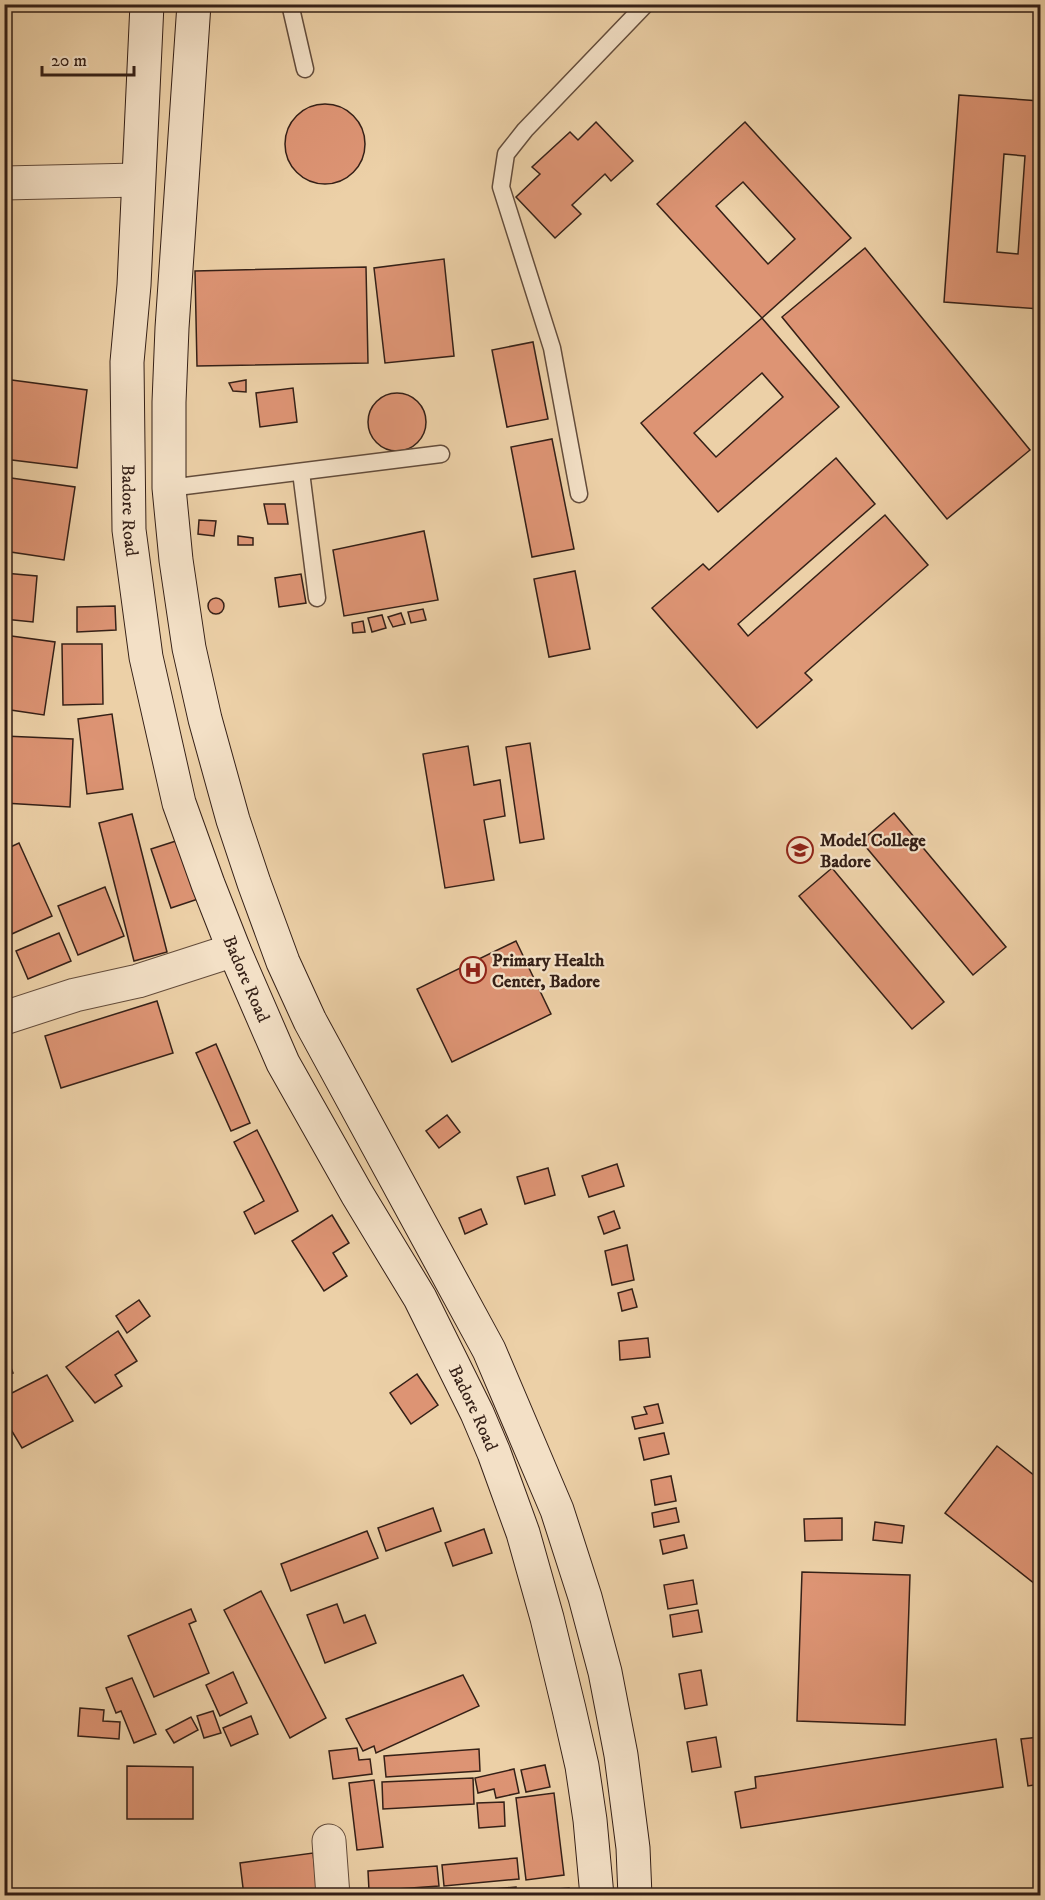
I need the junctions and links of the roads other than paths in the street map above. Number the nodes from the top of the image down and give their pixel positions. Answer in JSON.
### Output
{"nodes":[{"id":1,"x":147,"y":4,"type":"edge"},
{"id":2,"x":194,"y":4,"type":"edge"},
{"id":3,"x":290,"y":4,"type":"edge"},
{"id":4,"x":646,"y":4,"type":"edge"},
{"id":5,"x":305,"y":69,"type":"dead end"},
{"id":6,"x":137,"y":180,"type":"junction"},
{"id":7,"x":4,"y":183,"type":"edge"},
{"id":8,"x":169,"y":447,"type":"junction"},
{"id":9,"x":127,"y":448,"type":"junction"},
{"id":10,"x":441,"y":454,"type":"dead end"},
{"id":11,"x":301,"y":471,"type":"junction"},
{"id":12,"x":169,"y":488,"type":"junction"},
{"id":13,"x":579,"y":494,"type":"dead end"},
{"id":14,"x":317,"y":598,"type":"dead end"},
{"id":15,"x":234,"y":950,"type":"junction"},
{"id":16,"x":4,"y":1018,"type":"edge"},
{"id":17,"x":330,"y":1841,"type":"dead end"},
{"id":18,"x":333,"y":1896,"type":"edge"},
{"id":19,"x":597,"y":1896,"type":"edge"},
{"id":20,"x":635,"y":1896,"type":"edge"}],
"edges":[{"from":1,"to":6,"type":"main road","name":"Badore Road"},
{"from":2,"to":8,"type":"main road","name":"Badore Road"},
{"from":3,"to":5,"type":"lane"},
{"from":4,"to":13,"type":"lane"},
{"from":6,"to":7,"type":"main road"},
{"from":6,"to":9,"type":"main road","name":"Badore Road"},
{"from":8,"to":9,"type":"main road"},
{"from":8,"to":12,"type":"main road","name":"Badore Road"},
{"from":9,"to":15,"type":"main road","name":"Badore Road"},
{"from":10,"to":11,"type":"lane"},
{"from":11,"to":12,"type":"lane"},
{"from":11,"to":14,"type":"lane"},
{"from":12,"to":20,"type":"main road","name":"Badore Road"},
{"from":15,"to":16,"type":"main road"},
{"from":15,"to":19,"type":"main road","name":"Badore Road"},
{"from":17,"to":18,"type":"main road"}]}
